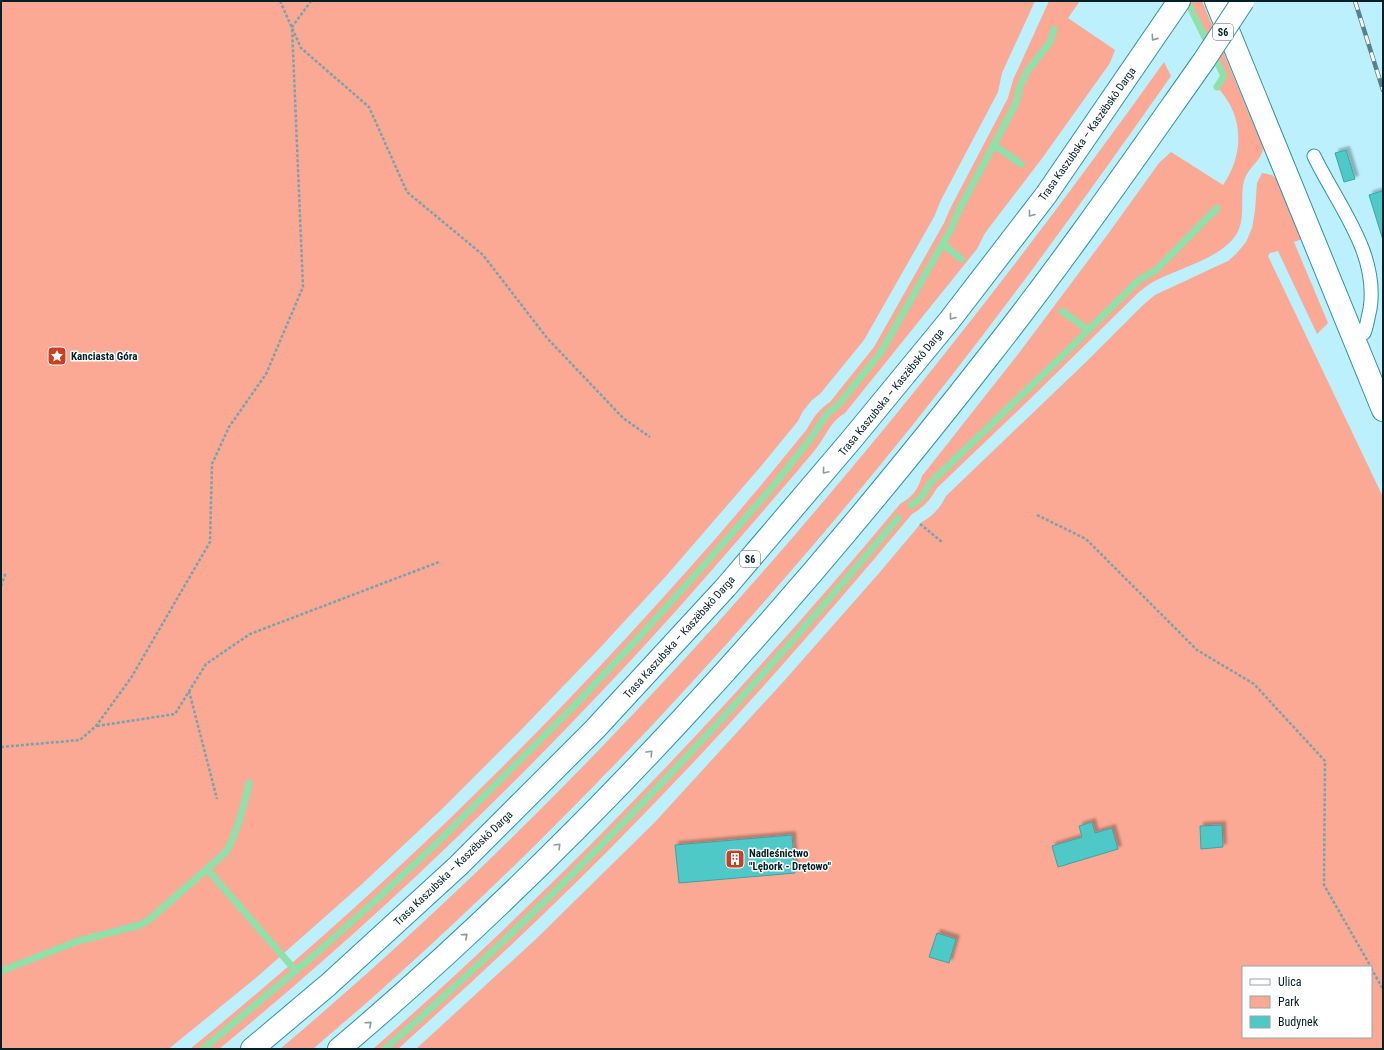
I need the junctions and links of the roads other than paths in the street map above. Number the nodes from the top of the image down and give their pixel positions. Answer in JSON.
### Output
{"nodes":[{"id":1,"x":1216,"y":1,"type":"edge"},
{"id":2,"x":1243,"y":1,"type":"edge"},
{"id":3,"x":1177,"y":4,"type":"edge"},
{"id":4,"x":1314,"y":156,"type":"dead end"},
{"id":5,"x":1353,"y":338,"type":"junction"},
{"id":6,"x":1383,"y":410,"type":"edge"},
{"id":7,"x":252,"y":1049,"type":"edge"},
{"id":8,"x":339,"y":1049,"type":"edge"}],
"edges":[{"from":1,"to":5,"type":"main road"},
{"from":8,"to":2,"type":"main road","number":"S6","one_way":true,"bridge":true},
{"from":3,"to":7,"type":"main road","name":"Trasa Kaszubska – Kaszëbskô Darga","number":"S6","one_way":true},
{"from":4,"to":5,"type":"lane"},
{"from":5,"to":6,"type":"main road"}]}
